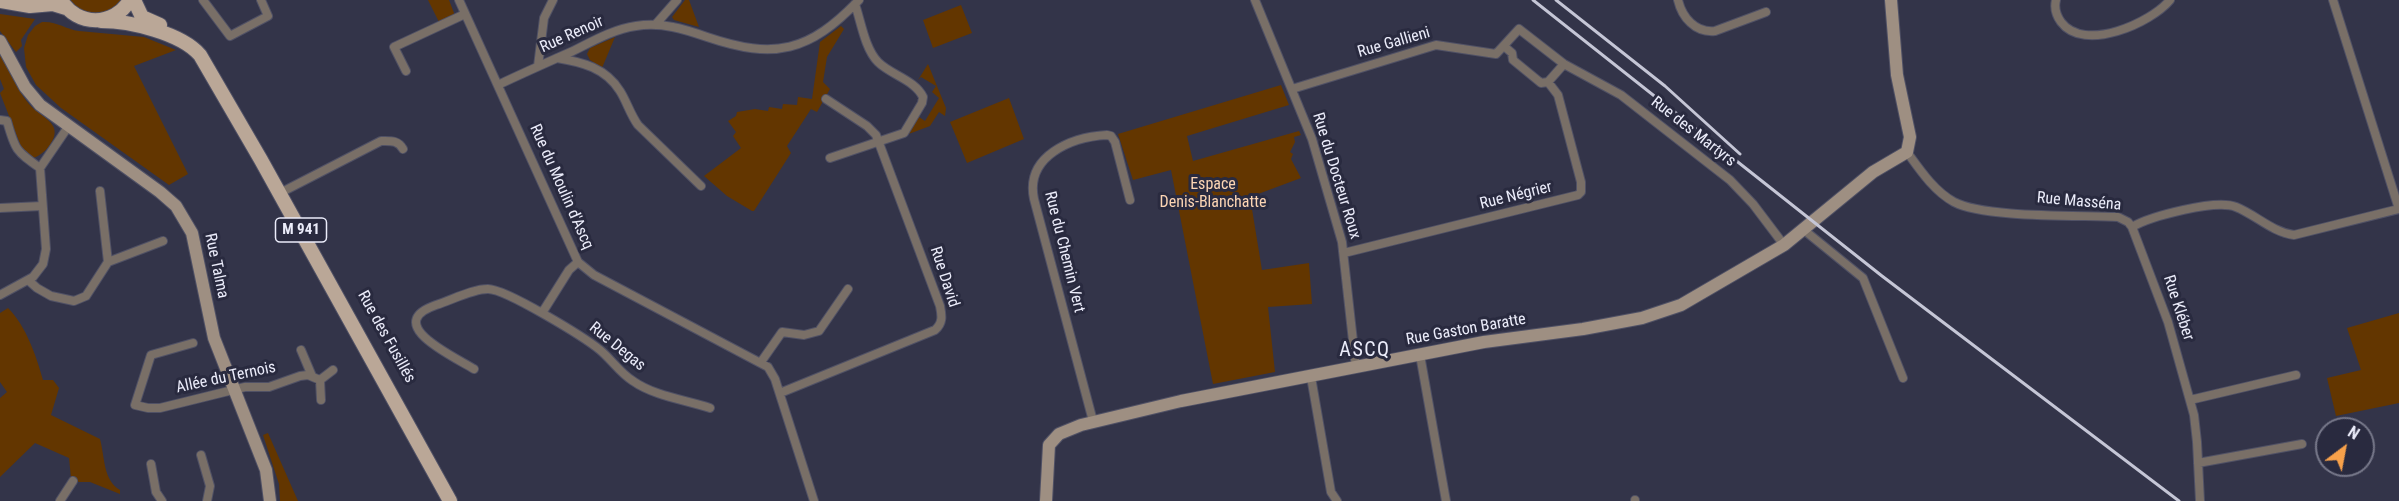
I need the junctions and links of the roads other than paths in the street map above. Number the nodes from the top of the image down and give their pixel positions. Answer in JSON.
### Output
{"nodes":[{"id":1,"x":132,"y":0,"type":"edge"},
{"id":2,"x":203,"y":0,"type":"edge"},
{"id":3,"x":261,"y":0,"type":"edge"},
{"id":4,"x":459,"y":0,"type":"edge"},
{"id":5,"x":553,"y":0,"type":"edge"},
{"id":6,"x":677,"y":0,"type":"edge"},
{"id":7,"x":1255,"y":0,"type":"edge"},
{"id":8,"x":1678,"y":0,"type":"edge"},
{"id":9,"x":1891,"y":0,"type":"edge"},
{"id":10,"x":2056,"y":0,"type":"edge"},
{"id":11,"x":2170,"y":0,"type":"edge"},
{"id":12,"x":2333,"y":0,"type":"edge"},
{"id":13,"x":0,"y":2,"type":"edge"},
{"id":14,"x":857,"y":2,"type":"edge"},
{"id":15,"x":64,"y":4,"type":"edge"},
{"id":16,"x":1766,"y":12,"type":"dead end"},
{"id":17,"x":465,"y":14,"type":"junction"},
{"id":18,"x":102,"y":21,"type":"junction"},
{"id":19,"x":656,"y":24,"type":"junction"},
{"id":20,"x":0,"y":41,"type":"edge"},
{"id":21,"x":586,"y":45,"type":"junction"},
{"id":22,"x":1505,"y":47,"type":"junction"},
{"id":23,"x":557,"y":58,"type":"junction"},
{"id":24,"x":1564,"y":64,"type":"junction"},
{"id":25,"x":538,"y":66,"type":"junction"},
{"id":26,"x":592,"y":66,"type":"junction"},
{"id":27,"x":406,"y":71,"type":"dead end"},
{"id":28,"x":1548,"y":82,"type":"junction"},
{"id":29,"x":498,"y":85,"type":"junction"},
{"id":30,"x":1292,"y":89,"type":"junction"},
{"id":31,"x":826,"y":99,"type":"dead end"},
{"id":32,"x":0,"y":120,"type":"edge"},
{"id":33,"x":68,"y":127,"type":"junction"},
{"id":34,"x":879,"y":142,"type":"junction"},
{"id":35,"x":403,"y":149,"type":"dead end"},
{"id":36,"x":1907,"y":152,"type":"junction"},
{"id":37,"x":830,"y":158,"type":"dead end"},
{"id":38,"x":40,"y":168,"type":"junction"},
{"id":39,"x":700,"y":186,"type":"dead end"},
{"id":40,"x":100,"y":191,"type":"dead end"},
{"id":41,"x":283,"y":191,"type":"junction"},
{"id":42,"x":1130,"y":200,"type":"dead end"},
{"id":43,"x":42,"y":206,"type":"junction"},
{"id":44,"x":0,"y":208,"type":"edge"},
{"id":45,"x":2399,"y":209,"type":"edge"},
{"id":46,"x":2132,"y":227,"type":"junction"},
{"id":47,"x":1804,"y":230,"type":"junction"},
{"id":48,"x":164,"y":241,"type":"dead end"},
{"id":49,"x":1784,"y":245,"type":"junction"},
{"id":50,"x":1344,"y":253,"type":"junction"},
{"id":51,"x":108,"y":262,"type":"junction"},
{"id":52,"x":578,"y":262,"type":"junction"},
{"id":53,"x":28,"y":280,"type":"junction"},
{"id":54,"x":848,"y":289,"type":"dead end"},
{"id":55,"x":0,"y":295,"type":"edge"},
{"id":56,"x":542,"y":313,"type":"junction"},
{"id":57,"x":193,"y":343,"type":"dead end"},
{"id":58,"x":301,"y":350,"type":"dead end"},
{"id":59,"x":1420,"y":355,"type":"junction"},
{"id":60,"x":761,"y":362,"type":"junction"},
{"id":61,"x":1356,"y":368,"type":"junction"},
{"id":62,"x":333,"y":369,"type":"dead end"},
{"id":63,"x":474,"y":369,"type":"dead end"},
{"id":64,"x":2296,"y":375,"type":"dead end"},
{"id":65,"x":1311,"y":377,"type":"junction"},
{"id":66,"x":316,"y":378,"type":"junction"},
{"id":67,"x":1903,"y":378,"type":"dead end"},
{"id":68,"x":235,"y":389,"type":"junction"},
{"id":69,"x":780,"y":393,"type":"junction"},
{"id":70,"x":321,"y":400,"type":"dead end"},
{"id":71,"x":2190,"y":400,"type":"junction"},
{"id":72,"x":710,"y":408,"type":"dead end"},
{"id":73,"x":1093,"y":421,"type":"junction"},
{"id":74,"x":2302,"y":444,"type":"dead end"},
{"id":75,"x":201,"y":454,"type":"dead end"},
{"id":76,"x":2198,"y":463,"type":"junction"},
{"id":77,"x":151,"y":464,"type":"dead end"},
{"id":78,"x":74,"y":481,"type":"dead end"},
{"id":79,"x":60,"y":501,"type":"edge"},
{"id":80,"x":162,"y":501,"type":"edge"},
{"id":81,"x":207,"y":501,"type":"edge"},
{"id":82,"x":270,"y":501,"type":"edge"},
{"id":83,"x":450,"y":501,"type":"edge"},
{"id":84,"x":460,"y":501,"type":"edge"},
{"id":85,"x":814,"y":501,"type":"edge"},
{"id":86,"x":1046,"y":501,"type":"edge"},
{"id":87,"x":1337,"y":501,"type":"edge"},
{"id":88,"x":1446,"y":501,"type":"edge"},
{"id":89,"x":2200,"y":501,"type":"edge"}],
"edges":[{"from":1,"to":18,"type":"main road"},
{"from":1,"to":41,"type":"main road","name":"Rue des Fusillés","number":"M 941"},
{"from":2,"to":3,"type":"street"},
{"from":4,"to":17,"type":"street","name":"Rue du Moulin d'Ascq"},
{"from":5,"to":25,"type":"street"},
{"from":6,"to":19,"type":"street"},
{"from":7,"to":30,"type":"street","name":"Rue du Docteur Roux"},
{"from":8,"to":16,"type":"street"},
{"from":9,"to":36,"type":"street"},
{"from":10,"to":11,"type":"street"},
{"from":12,"to":45,"type":"street"},
{"from":13,"to":15,"type":"main road","name":"Rue des Fusillés"},
{"from":14,"to":19,"type":"street","name":"Rue Renoir"},
{"from":14,"to":34,"type":"street"},
{"from":15,"to":18,"type":"main road","name":"Rue des Fusillés"},
{"from":17,"to":27,"type":"street"},
{"from":17,"to":29,"type":"street","name":"Rue du Moulin d'Ascq"},
{"from":18,"to":41,"type":"main road","name":"Rue des Fusillés","number":"M 941"},
{"from":19,"to":21,"type":"street","name":"Rue Renoir"},
{"from":20,"to":33,"type":"street","name":"Rue Talma"},
{"from":21,"to":23,"type":"street","name":"Rue Renoir"},
{"from":21,"to":26,"type":"street"},
{"from":22,"to":24,"type":"street","name":"Rue des Martyrs"},
{"from":22,"to":28,"type":"street"},
{"from":22,"to":30,"type":"street","name":"Rue Gallieni"},
{"from":23,"to":25,"type":"street","name":"Rue Renoir"},
{"from":23,"to":26,"type":"street"},
{"from":24,"to":28,"type":"street"},
{"from":24,"to":49,"type":"street","name":"Rue des Martyrs"},
{"from":25,"to":29,"type":"street","name":"Rue Renoir"},
{"from":26,"to":39,"type":"street"},
{"from":28,"to":50,"type":"street","name":"Rue Négrier"},
{"from":29,"to":52,"type":"street","name":"Rue du Moulin d'Ascq"},
{"from":30,"to":50,"type":"street","name":"Rue du Docteur Roux"},
{"from":31,"to":34,"type":"street","name":"Rue David"},
{"from":32,"to":38,"type":"street"},
{"from":33,"to":38,"type":"street"},
{"from":33,"to":68,"type":"street","name":"Rue Talma"},
{"from":34,"to":37,"type":"street"},
{"from":34,"to":69,"type":"street","name":"Rue David"},
{"from":35,"to":41,"type":"street"},
{"from":36,"to":46,"type":"street","name":"Rue Masséna"},
{"from":36,"to":47,"type":"street","name":"Rue Gaston Baratte"},
{"from":38,"to":43,"type":"street"},
{"from":40,"to":51,"type":"street"},
{"from":41,"to":83,"type":"main road","name":"Rue des Fusillés","number":"M 941"},
{"from":41,"to":84,"type":"main road","name":"Rue des Fusillés","number":"M 941"},
{"from":42,"to":73,"type":"street","name":"Rue du Chemin Vert"},
{"from":43,"to":44,"type":"street"},
{"from":43,"to":53,"type":"street"},
{"from":45,"to":46,"type":"street","name":"Rue Masséna"},
{"from":46,"to":71,"type":"street","name":"Rue Kléber"},
{"from":47,"to":49,"type":"street","name":"Rue Gaston Baratte"},
{"from":47,"to":67,"type":"street"},
{"from":48,"to":51,"type":"street"},
{"from":49,"to":59,"type":"street","name":"Rue Gaston Baratte"},
{"from":50,"to":61,"type":"street","name":"Rue du Docteur Roux"},
{"from":51,"to":53,"type":"street"},
{"from":52,"to":56,"type":"street"},
{"from":52,"to":60,"type":"street","name":"Rue du Moulin d'Ascq"},
{"from":53,"to":55,"type":"street"},
{"from":54,"to":60,"type":"street"},
{"from":56,"to":63,"type":"street","name":"Rue Degas"},
{"from":56,"to":72,"type":"street","name":"Rue Degas"},
{"from":57,"to":68,"type":"street","name":"Allée du Ternois"},
{"from":58,"to":66,"type":"street"},
{"from":59,"to":61,"type":"street","name":"Rue Gaston Baratte"},
{"from":59,"to":88,"type":"street"},
{"from":60,"to":69,"type":"street","name":"Rue du Moulin d'Ascq"},
{"from":61,"to":65,"type":"street","name":"Rue Gaston Baratte"},
{"from":62,"to":66,"type":"street","name":"Allée du Ternois"},
{"from":64,"to":71,"type":"street"},
{"from":65,"to":73,"type":"street","name":"Rue Gaston Baratte"},
{"from":65,"to":87,"type":"street"},
{"from":66,"to":68,"type":"street","name":"Allée du Ternois"},
{"from":66,"to":70,"type":"street"},
{"from":68,"to":82,"type":"street","name":"Rue Talma"},
{"from":69,"to":85,"type":"street","name":"Rue du Moulin d'Ascq"},
{"from":71,"to":76,"type":"street","name":"Rue Kléber"},
{"from":73,"to":86,"type":"street","name":"Rue Gaston Baratte"},
{"from":74,"to":76,"type":"street"},
{"from":75,"to":81,"type":"street"},
{"from":76,"to":89,"type":"street","name":"Rue Kléber"},
{"from":77,"to":80,"type":"street"},
{"from":78,"to":79,"type":"street"}]}
